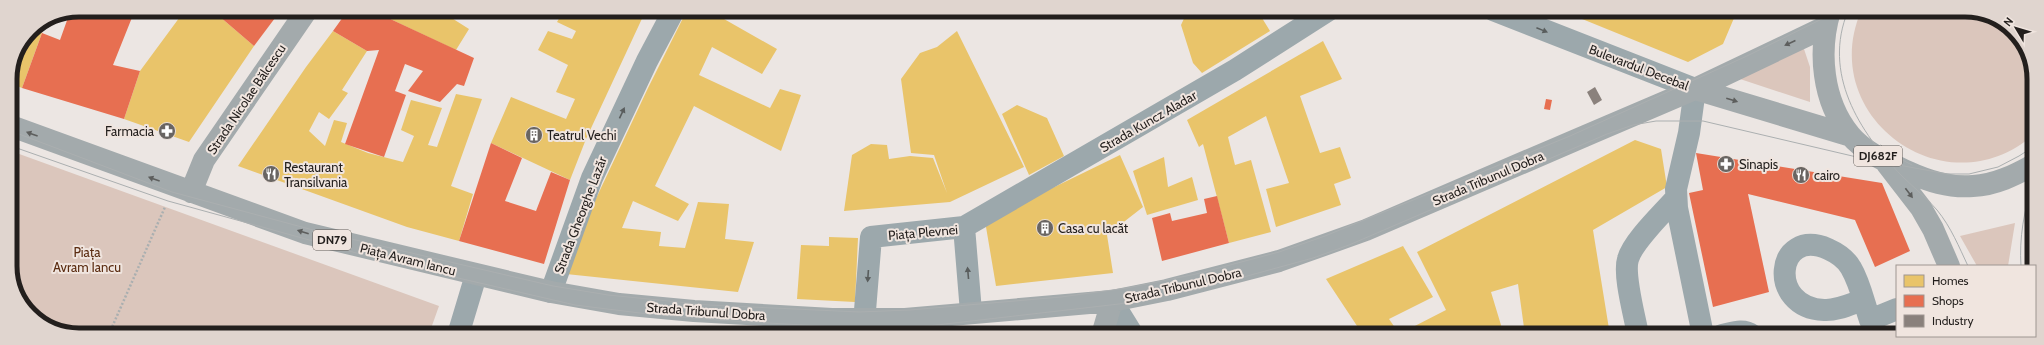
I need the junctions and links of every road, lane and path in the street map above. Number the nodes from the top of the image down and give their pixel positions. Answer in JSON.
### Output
{"nodes":[{"id":1,"x":302,"y":17,"type":"edge"},
{"id":2,"x":670,"y":17,"type":"edge"},
{"id":3,"x":1317,"y":17,"type":"edge"},
{"id":4,"x":1514,"y":17,"type":"edge"},
{"id":5,"x":1828,"y":19,"type":"edge"},
{"id":6,"x":1695,"y":88,"type":"junction"},
{"id":7,"x":17,"y":129,"type":"edge"},
{"id":8,"x":1851,"y":136,"type":"junction"},
{"id":9,"x":1886,"y":162,"type":"junction"},
{"id":10,"x":2027,"y":168,"type":"edge"},
{"id":11,"x":182,"y":189,"type":"junction"},
{"id":12,"x":1676,"y":198,"type":"junction"},
{"id":13,"x":964,"y":227,"type":"junction"},
{"id":14,"x":1949,"y":265,"type":"edge"},
{"id":15,"x":476,"y":275,"type":"junction"},
{"id":16,"x":551,"y":292,"type":"junction"},
{"id":17,"x":1112,"y":301,"type":"junction"},
{"id":18,"x":1896,"y":309,"type":"edge"},
{"id":19,"x":971,"y":312,"type":"junction"},
{"id":20,"x":1869,"y":318,"type":"edge"},
{"id":21,"x":864,"y":327,"type":"edge"},
{"id":22,"x":112,"y":328,"type":"edge"},
{"id":23,"x":460,"y":328,"type":"edge"},
{"id":24,"x":1104,"y":328,"type":"edge"},
{"id":25,"x":1129,"y":328,"type":"edge"},
{"id":26,"x":1637,"y":328,"type":"edge"},
{"id":27,"x":1702,"y":328,"type":"edge"}],
"edges":[{"from":1,"to":11,"type":"main road","name":"Strada Nicolae Bălcescu"},
{"from":16,"to":2,"type":"street","name":"Strada Gheorghe Lazăr","one_way":true},
{"from":3,"to":13,"type":"street","name":"Strada Kuncz Aladar"},
{"from":4,"to":6,"type":"street","name":"Bulevardul Decebal","one_way":true},
{"from":5,"to":6,"type":"main road","name":"Bulevardul Decebal","one_way":true},
{"from":5,"to":8,"type":"main road","number":"DJ682F"},
{"from":6,"to":8,"type":"main road","one_way":true},
{"from":6,"to":12,"type":"street"},
{"from":6,"to":17,"type":"main road","name":"Strada Tribunul Dobra"},
{"from":11,"to":7,"type":"main road","name":"Piața Avram Iancu","number":"DN79","one_way":true},
{"from":8,"to":9,"type":"main road","number":"DJ682F"},
{"from":9,"to":10,"type":"main road","number":"DJ682F"},
{"from":9,"to":14,"type":"main road","number":"DJ682F","one_way":true},
{"from":15,"to":11,"type":"main road","name":"Piața Avram Iancu","number":"DN79","one_way":true},
{"from":11,"to":22,"type":"path"},
{"from":12,"to":26,"type":"street"},
{"from":12,"to":27,"type":"street"},
{"from":19,"to":13,"type":"street","name":"Piața Plevnei","one_way":true},
{"from":13,"to":21,"type":"street","name":"Piața Plevnei","one_way":true},
{"from":15,"to":16,"type":"main road","name":"Strada Tribunul Dobra"},
{"from":15,"to":23,"type":"street"},
{"from":16,"to":21,"type":"main road","name":"Strada Tribunul Dobra"},
{"from":17,"to":19,"type":"main road","name":"Strada Tribunul Dobra"},
{"from":17,"to":24,"type":"main road"},
{"from":17,"to":25,"type":"street"},
{"from":18,"to":20,"type":"street"},
{"from":19,"to":21,"type":"main road","name":"Strada Tribunul Dobra"}]}
